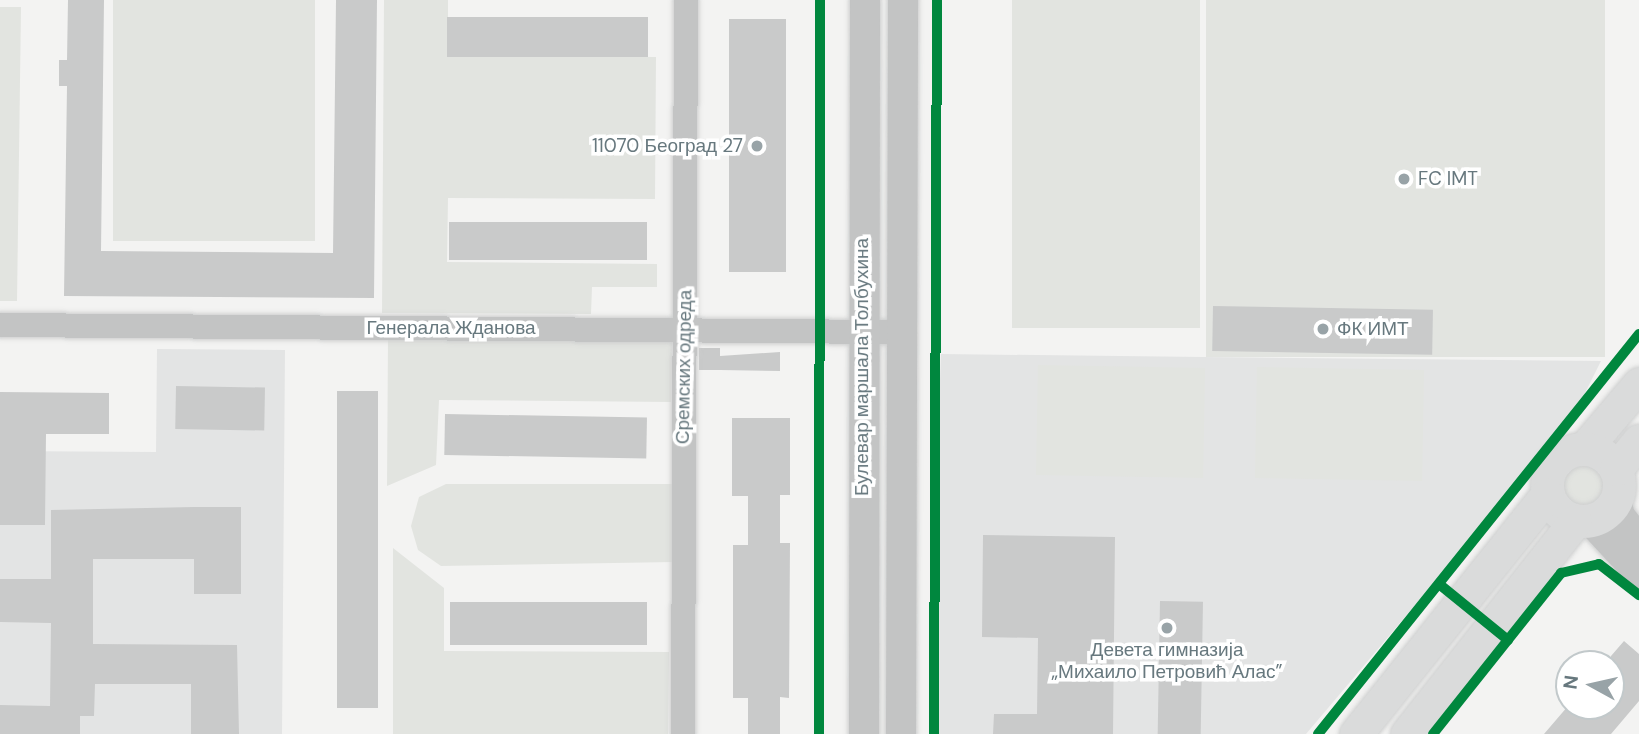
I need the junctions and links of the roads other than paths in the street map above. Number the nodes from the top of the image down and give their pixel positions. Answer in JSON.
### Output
{"nodes":[{"id":1,"x":686,"y":0,"type":"edge"},
{"id":2,"x":865,"y":0,"type":"edge"},
{"id":3,"x":903,"y":0,"type":"edge"},
{"id":4,"x":0,"y":325,"type":"edge"},
{"id":5,"x":685,"y":330,"type":"junction"},
{"id":6,"x":861,"y":331,"type":"junction"},
{"id":7,"x":901,"y":332,"type":"junction"},
{"id":8,"x":1639,"y":384,"type":"edge"},
{"id":9,"x":1639,"y":442,"type":"edge"},
{"id":10,"x":1585,"y":448,"type":"junction"},
{"id":11,"x":1616,"y":484,"type":"junction"},
{"id":12,"x":1547,"y":495,"type":"junction"},
{"id":13,"x":1583,"y":521,"type":"junction"},
{"id":14,"x":1639,"y":540,"type":"edge"},
{"id":15,"x":1639,"y":573,"type":"edge"},
{"id":16,"x":683,"y":734,"type":"edge"},
{"id":17,"x":864,"y":734,"type":"edge"},
{"id":18,"x":901,"y":734,"type":"edge"},
{"id":19,"x":1356,"y":734,"type":"edge"},
{"id":20,"x":1407,"y":734,"type":"edge"}],
"edges":[{"from":1,"to":5,"type":"street","name":"Сремских одреда"},
{"from":2,"to":6,"type":"street","name":"Булевар маршала Толбухина"},
{"from":3,"to":7,"type":"street","name":"Булевар маршала Толбухина"},
{"from":4,"to":5,"type":"street","name":"Генерала Жданова"},
{"from":5,"to":6,"type":"street","name":"Генерала Жданова"},
{"from":5,"to":16,"type":"street","name":"Сремских одреда"},
{"from":6,"to":7,"type":"street","name":"Генерала Жданова"},
{"from":6,"to":17,"type":"street","name":"Булевар маршала Толбухина"},
{"from":7,"to":18,"type":"street","name":"Булевар маршала Толбухина"},
{"from":8,"to":10,"type":"main road"},
{"from":9,"to":11,"type":"main road"},
{"from":10,"to":11,"type":"main road"},
{"from":10,"to":12,"type":"main road"},
{"from":11,"to":13,"type":"main road"},
{"from":11,"to":14,"type":"street"},
{"from":12,"to":13,"type":"main road"},
{"from":12,"to":19,"type":"main road"},
{"from":13,"to":15,"type":"street"},
{"from":13,"to":20,"type":"main road"}]}
